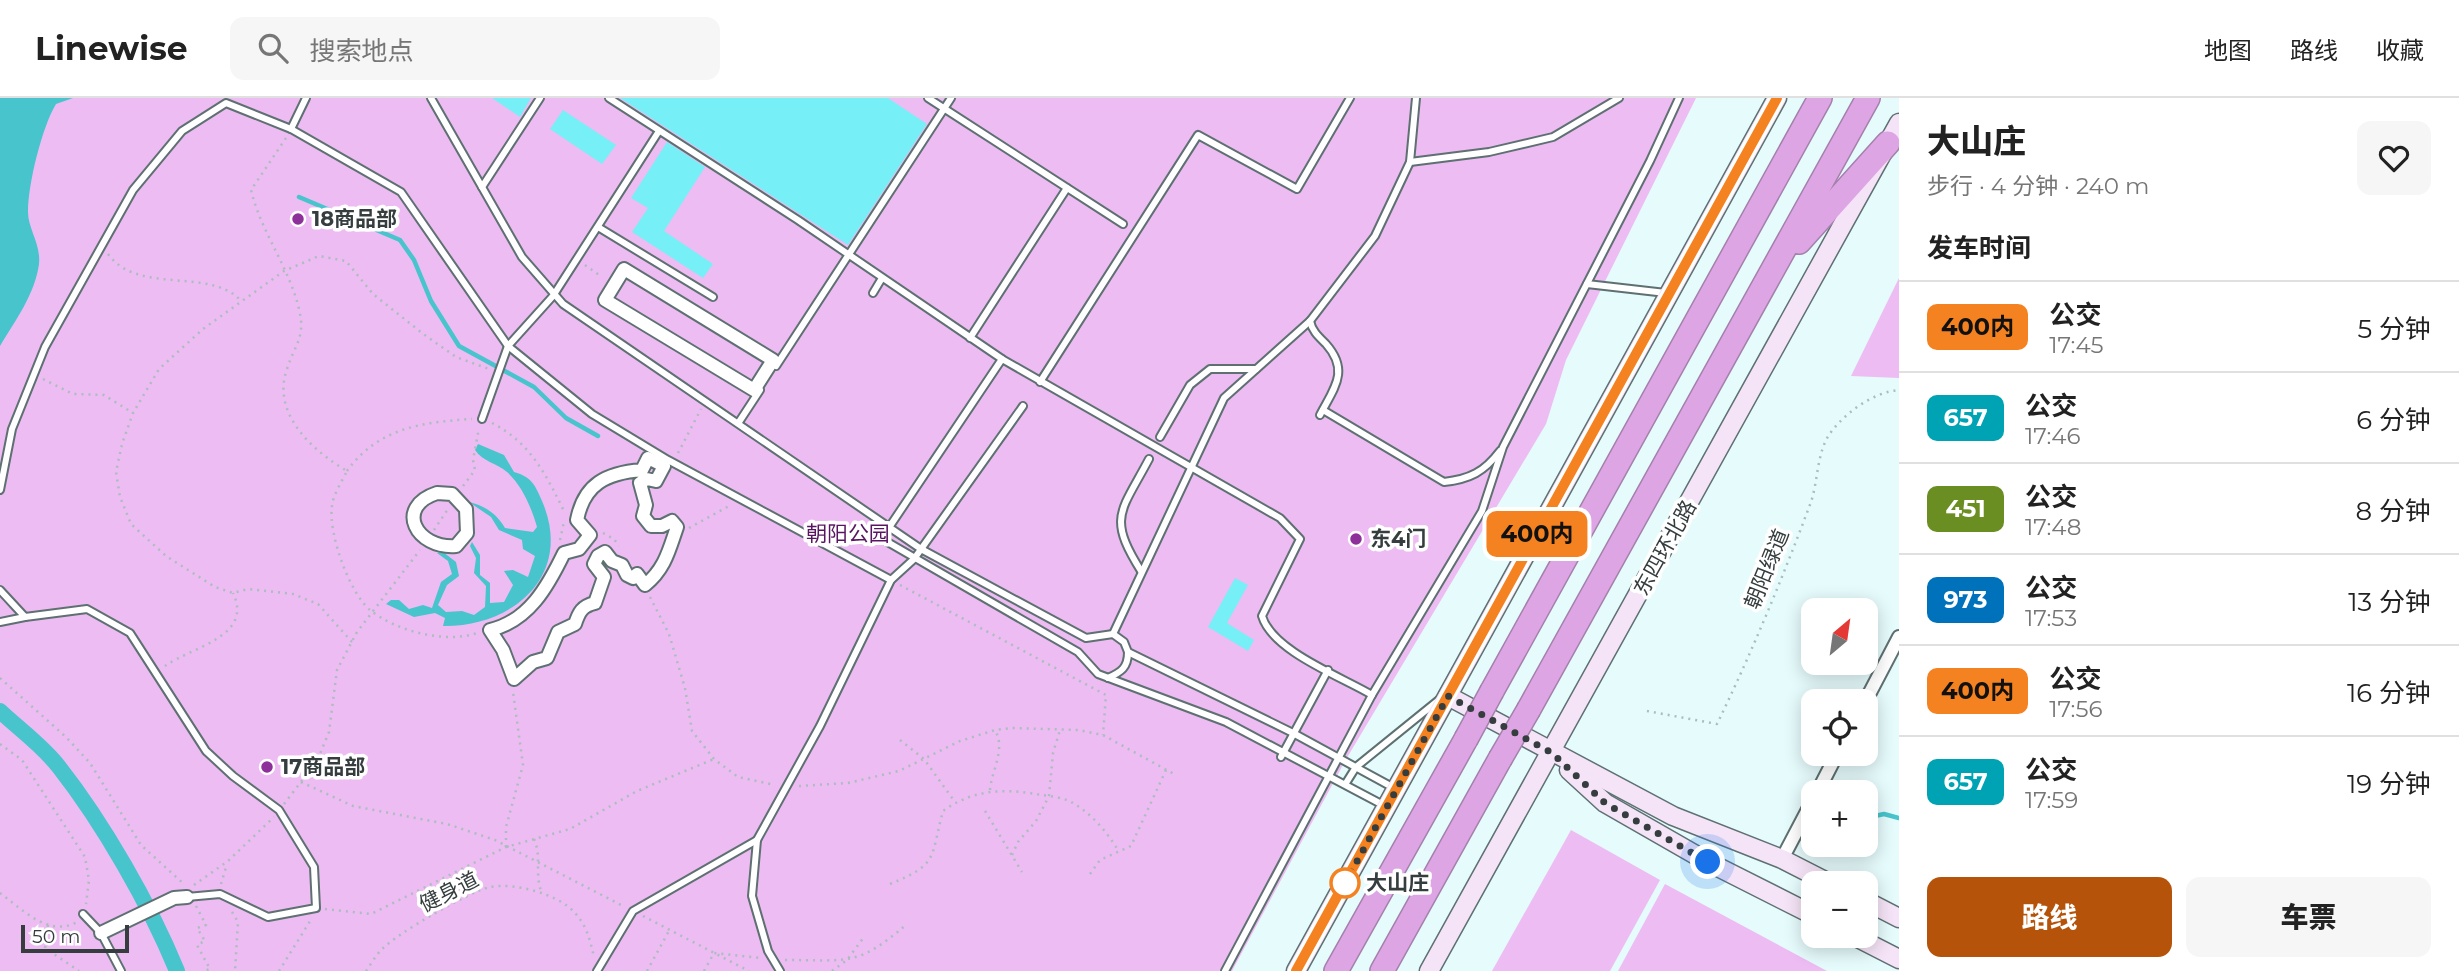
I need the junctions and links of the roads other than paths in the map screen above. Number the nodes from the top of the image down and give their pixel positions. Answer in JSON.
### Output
{"nodes":[{"id":1,"x":306,"y":98,"type":"edge"},
{"id":2,"x":431,"y":98,"type":"edge"},
{"id":3,"x":540,"y":98,"type":"edge"},
{"id":4,"x":609,"y":98,"type":"edge"},
{"id":5,"x":928,"y":98,"type":"edge"},
{"id":6,"x":951,"y":98,"type":"edge"},
{"id":7,"x":1350,"y":98,"type":"edge"},
{"id":8,"x":1416,"y":98,"type":"edge"},
{"id":9,"x":1619,"y":98,"type":"edge"},
{"id":10,"x":1679,"y":98,"type":"edge"},
{"id":11,"x":1777,"y":98,"type":"edge"},
{"id":12,"x":1820,"y":98,"type":"edge"},
{"id":13,"x":1868,"y":98,"type":"edge"},
{"id":14,"x":944,"y":108,"type":"junction"},
{"id":15,"x":1899,"y":123,"type":"edge"},
{"id":16,"x":291,"y":129,"type":"junction"},
{"id":17,"x":659,"y":131,"type":"junction"},
{"id":18,"x":1888,"y":143,"type":"junction"},
{"id":19,"x":1410,"y":162,"type":"junction"},
{"id":20,"x":482,"y":187,"type":"junction"},
{"id":21,"x":1068,"y":188,"type":"junction"},
{"id":22,"x":1124,"y":224,"type":"dead end"},
{"id":23,"x":598,"y":227,"type":"junction"},
{"id":24,"x":848,"y":254,"type":"junction"},
{"id":25,"x":1773,"y":270,"type":"junction"},
{"id":26,"x":882,"y":278,"type":"junction"},
{"id":27,"x":1587,"y":284,"type":"junction"},
{"id":28,"x":614,"y":285,"type":"joint"},
{"id":29,"x":873,"y":293,"type":"dead end"},
{"id":30,"x":1668,"y":293,"type":"junction"},
{"id":31,"x":553,"y":296,"type":"junction"},
{"id":32,"x":713,"y":297,"type":"dead end"},
{"id":33,"x":1310,"y":321,"type":"junction"},
{"id":34,"x":970,"y":338,"type":"junction"},
{"id":35,"x":508,"y":346,"type":"junction"},
{"id":36,"x":1002,"y":359,"type":"junction"},
{"id":37,"x":1256,"y":369,"type":"junction"},
{"id":38,"x":1040,"y":382,"type":"junction"},
{"id":39,"x":1023,"y":406,"type":"dead end"},
{"id":40,"x":482,"y":419,"type":"road end"},
{"id":41,"x":739,"y":422,"type":"junction"},
{"id":42,"x":1160,"y":437,"type":"dead end"},
{"id":43,"x":1503,"y":447,"type":"junction"},
{"id":44,"x":1149,"y":459,"type":"dead end"},
{"id":45,"x":1190,"y":467,"type":"junction"},
{"id":46,"x":0,"y":490,"type":"edge"},
{"id":47,"x":890,"y":526,"type":"junction"},
{"id":48,"x":427,"y":540,"type":"joint"},
{"id":49,"x":672,"y":542,"type":"joint"},
{"id":50,"x":921,"y":549,"type":"junction"},
{"id":51,"x":914,"y":559,"type":"junction"},
{"id":52,"x":1141,"y":571,"type":"junction"},
{"id":53,"x":891,"y":580,"type":"junction"},
{"id":54,"x":0,"y":590,"type":"edge"},
{"id":55,"x":25,"y":617,"type":"junction"},
{"id":56,"x":0,"y":622,"type":"edge"},
{"id":57,"x":1113,"y":634,"type":"junction"},
{"id":58,"x":1899,"y":637,"type":"edge"},
{"id":59,"x":1086,"y":638,"type":"junction"},
{"id":60,"x":1079,"y":652,"type":"junction"},
{"id":61,"x":1128,"y":652,"type":"junction"},
{"id":62,"x":1328,"y":670,"type":"junction"},
{"id":63,"x":1108,"y":678,"type":"junction"},
{"id":64,"x":1872,"y":689,"type":"edge"},
{"id":65,"x":1372,"y":695,"type":"junction"},
{"id":66,"x":1448,"y":696,"type":"junction"},
{"id":67,"x":1293,"y":733,"type":"junction"},
{"id":68,"x":1283,"y":753,"type":"junction"},
{"id":69,"x":1552,"y":753,"type":"junction"},
{"id":70,"x":1340,"y":758,"type":"junction"},
{"id":71,"x":1356,"y":767,"type":"junction"},
{"id":72,"x":1331,"y":775,"type":"junction"},
{"id":73,"x":1346,"y":783,"type":"junction"},
{"id":74,"x":1395,"y":789,"type":"junction"},
{"id":75,"x":1387,"y":807,"type":"junction"},
{"id":76,"x":1801,"y":823,"type":"edge"},
{"id":77,"x":757,"y":841,"type":"junction"},
{"id":78,"x":1782,"y":859,"type":"junction"},
{"id":79,"x":1805,"y":871,"type":"edge"},
{"id":80,"x":184,"y":897,"type":"joint"},
{"id":81,"x":1878,"y":907,"type":"edge"},
{"id":82,"x":1801,"y":909,"type":"edge"},
{"id":83,"x":83,"y":914,"type":"road end"},
{"id":84,"x":1899,"y":918,"type":"edge"},
{"id":85,"x":101,"y":933,"type":"junction"},
{"id":86,"x":1877,"y":948,"type":"edge"},
{"id":87,"x":1899,"y":959,"type":"edge"},
{"id":88,"x":599,"y":969,"type":"edge"},
{"id":89,"x":121,"y":971,"type":"edge"},
{"id":90,"x":780,"y":971,"type":"edge"},
{"id":91,"x":1225,"y":971,"type":"edge"},
{"id":92,"x":1296,"y":971,"type":"edge"},
{"id":93,"x":1336,"y":971,"type":"edge"},
{"id":94,"x":1382,"y":971,"type":"edge"},
{"id":95,"x":1429,"y":971,"type":"edge"}],
"edges":[{"from":1,"to":16,"type":"lane"},
{"from":2,"to":20,"type":"lane"},
{"from":3,"to":20,"type":"lane"},
{"from":4,"to":17,"type":"lane"},
{"from":5,"to":14,"type":"lane"},
{"from":6,"to":14,"type":"lane"},
{"from":7,"to":38,"type":"lane"},
{"from":8,"to":19,"type":"lane"},
{"from":9,"to":19,"type":"lane"},
{"from":10,"to":27,"type":"lane"},
{"from":11,"to":30,"type":"street"},
{"from":12,"to":93,"type":"highway","bridge":true},
{"from":13,"to":25,"type":"highway","name":"东四环北路"},
{"from":14,"to":21,"type":"lane"},
{"from":14,"to":24,"type":"lane"},
{"from":15,"to":18,"type":"street","name":"东四环北路"},
{"from":16,"to":35,"type":"lane"},
{"from":16,"to":46,"type":"lane"},
{"from":17,"to":23,"type":"lane"},
{"from":17,"to":24,"type":"lane"},
{"from":18,"to":25,"type":"highway"},
{"from":18,"to":69,"type":"street","name":"东四环北路"},
{"from":19,"to":33,"type":"lane"},
{"from":20,"to":31,"type":"lane"},
{"from":21,"to":22,"type":"lane"},
{"from":21,"to":34,"type":"lane"},
{"from":23,"to":31,"type":"lane"},
{"from":23,"to":32,"type":"lane"},
{"from":24,"to":26,"type":"lane"},
{"from":24,"to":41,"type":"lane"},
{"from":25,"to":94,"type":"highway","name":"东四环北路","bridge":true},
{"from":26,"to":29,"type":"lane"},
{"from":26,"to":34,"type":"lane"},
{"from":27,"to":30,"type":"lane"},
{"from":27,"to":43,"type":"lane"},
{"from":28,"to":28,"type":"street"},
{"from":30,"to":66,"type":"street"},
{"from":31,"to":35,"type":"lane"},
{"from":31,"to":41,"type":"lane"},
{"from":33,"to":37,"type":"lane"},
{"from":33,"to":43,"type":"lane"},
{"from":34,"to":36,"type":"lane"},
{"from":35,"to":40,"type":"lane"},
{"from":35,"to":53,"type":"lane"},
{"from":36,"to":38,"type":"lane"},
{"from":36,"to":47,"type":"lane"},
{"from":37,"to":42,"type":"lane"},
{"from":37,"to":45,"type":"lane"},
{"from":38,"to":45,"type":"lane"},
{"from":39,"to":50,"type":"lane"},
{"from":41,"to":47,"type":"lane"},
{"from":43,"to":65,"type":"lane"},
{"from":44,"to":52,"type":"lane"},
{"from":45,"to":52,"type":"lane"},
{"from":45,"to":62,"type":"lane"},
{"from":47,"to":50,"type":"lane"},
{"from":47,"to":51,"type":"lane"},
{"from":48,"to":48,"type":"street"},
{"from":49,"to":49,"type":"street"},
{"from":50,"to":51,"type":"lane"},
{"from":50,"to":59,"type":"lane"},
{"from":51,"to":53,"type":"lane"},
{"from":51,"to":60,"type":"lane"},
{"from":52,"to":57,"type":"lane"},
{"from":53,"to":77,"type":"lane"},
{"from":54,"to":55,"type":"lane"},
{"from":55,"to":56,"type":"lane"},
{"from":55,"to":80,"type":"lane"},
{"from":57,"to":59,"type":"lane"},
{"from":57,"to":61,"type":"lane"},
{"from":58,"to":64,"type":"street"},
{"from":59,"to":60,"type":"lane"},
{"from":60,"to":63,"type":"lane"},
{"from":61,"to":63,"type":"lane"},
{"from":61,"to":67,"type":"lane"},
{"from":62,"to":65,"type":"lane"},
{"from":62,"to":67,"type":"lane"},
{"from":63,"to":68,"type":"lane"},
{"from":65,"to":70,"type":"lane"},
{"from":66,"to":69,"type":"street"},
{"from":66,"to":71,"type":"lane"},
{"from":66,"to":74,"type":"street"},
{"from":67,"to":68,"type":"lane"},
{"from":67,"to":70,"type":"lane"},
{"from":68,"to":72,"type":"lane"},
{"from":69,"to":78,"type":"street"},
{"from":69,"to":82,"type":"street"},
{"from":69,"to":95,"type":"street","name":"东四环北路"},
{"from":70,"to":71,"type":"lane"},
{"from":70,"to":72,"type":"lane"},
{"from":71,"to":73,"type":"lane"},
{"from":71,"to":74,"type":"lane"},
{"from":72,"to":73,"type":"lane"},
{"from":72,"to":91,"type":"lane"},
{"from":73,"to":75,"type":"lane"},
{"from":74,"to":75,"type":"street"},
{"from":75,"to":92,"type":"street"},
{"from":76,"to":78,"type":"street"},
{"from":77,"to":88,"type":"lane"},
{"from":77,"to":90,"type":"lane"},
{"from":78,"to":79,"type":"street"},
{"from":80,"to":85,"type":"street"},
{"from":81,"to":84,"type":"street"},
{"from":83,"to":85,"type":"lane"},
{"from":85,"to":89,"type":"lane"},
{"from":86,"to":87,"type":"street"}]}
